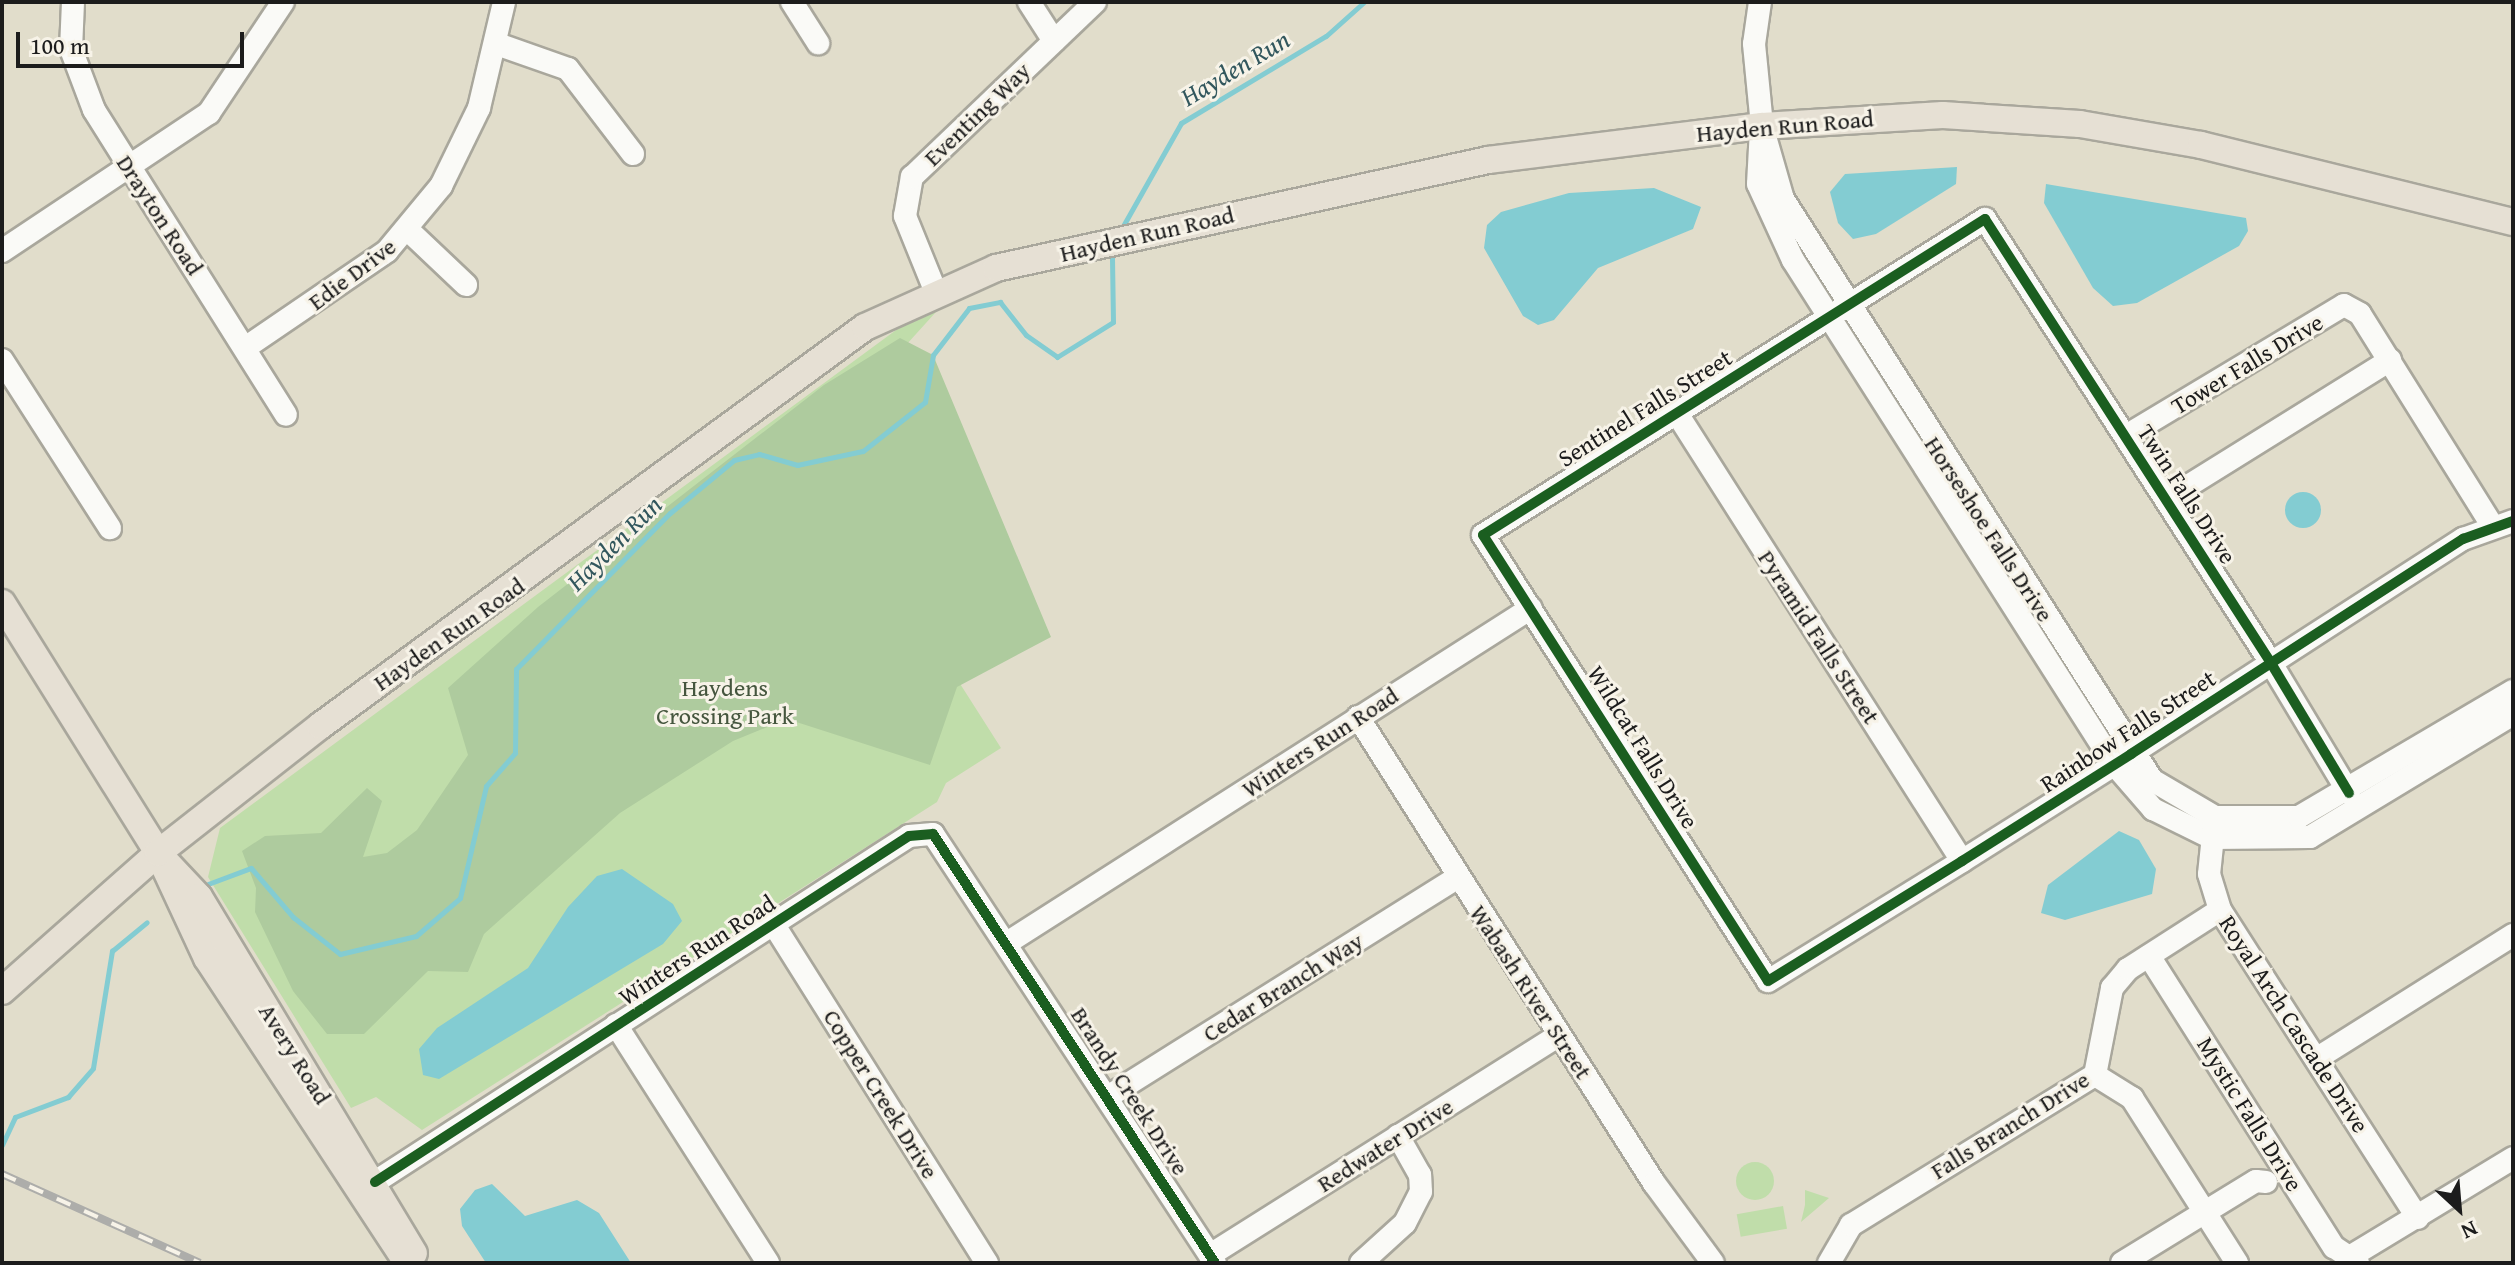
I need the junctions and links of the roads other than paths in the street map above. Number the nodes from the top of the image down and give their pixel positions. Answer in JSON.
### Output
{"nodes":[{"id":1,"x":73,"y":2,"type":"edge"},
{"id":2,"x":283,"y":2,"type":"edge"},
{"id":3,"x":504,"y":2,"type":"edge"},
{"id":4,"x":792,"y":2,"type":"edge"},
{"id":5,"x":1029,"y":2,"type":"edge"},
{"id":6,"x":1095,"y":2,"type":"edge"},
{"id":7,"x":1760,"y":2,"type":"edge"},
{"id":8,"x":1054,"y":41,"type":"junction"},
{"id":9,"x":818,"y":43,"type":"dead end"},
{"id":10,"x":497,"y":44,"type":"junction"},
{"id":11,"x":1762,"y":126,"type":"junction"},
{"id":12,"x":633,"y":154,"type":"dead end"},
{"id":13,"x":130,"y":170,"type":"junction"},
{"id":14,"x":1985,"y":219,"type":"joint"},
{"id":15,"x":2513,"y":222,"type":"edge"},
{"id":16,"x":408,"y":230,"type":"junction"},
{"id":17,"x":2,"y":251,"type":"edge"},
{"id":18,"x":466,"y":285,"type":"dead end"},
{"id":19,"x":935,"y":290,"type":"junction"},
{"id":20,"x":1837,"y":310,"type":"junction"},
{"id":21,"x":245,"y":348,"type":"junction"},
{"id":22,"x":2,"y":360,"type":"edge"},
{"id":23,"x":2390,"y":360,"type":"junction"},
{"id":24,"x":1676,"y":412,"type":"junction"},
{"id":25,"x":286,"y":415,"type":"dead end"},
{"id":26,"x":2126,"y":436,"type":"junction"},
{"id":27,"x":2167,"y":499,"type":"junction"},
{"id":28,"x":2503,"y":523,"type":"edge"},
{"id":29,"x":110,"y":528,"type":"dead end"},
{"id":30,"x":1483,"y":535,"type":"joint"},
{"id":31,"x":2,"y":603,"type":"edge"},
{"id":32,"x":1531,"y":608,"type":"junction"},
{"id":33,"x":2271,"y":663,"type":"junction"},
{"id":34,"x":2513,"y":691,"type":"edge"},
{"id":35,"x":2513,"y":714,"type":"edge"},
{"id":36,"x":1358,"y":717,"type":"junction"},
{"id":37,"x":2123,"y":759,"type":"junction"},
{"id":38,"x":2349,"y":793,"type":"junction"},
{"id":39,"x":2214,"y":828,"type":"junction"},
{"id":40,"x":158,"y":853,"type":"junction"},
{"id":41,"x":1962,"y":861,"type":"junction"},
{"id":42,"x":1458,"y":877,"type":"junction"},
{"id":43,"x":2220,"y":910,"type":"junction"},
{"id":44,"x":774,"y":925,"type":"junction"},
{"id":45,"x":2513,"y":935,"type":"edge"},
{"id":46,"x":1010,"y":941,"type":"junction"},
{"id":47,"x":2149,"y":956,"type":"junction"},
{"id":48,"x":1768,"y":981,"type":"joint"},
{"id":49,"x":2,"y":991,"type":"edge"},
{"id":50,"x":616,"y":1025,"type":"junction"},
{"id":51,"x":1559,"y":1035,"type":"junction"},
{"id":52,"x":2316,"y":1059,"type":"junction"},
{"id":53,"x":2095,"y":1075,"type":"junction"},
{"id":54,"x":1109,"y":1096,"type":"junction"},
{"id":55,"x":1398,"y":1136,"type":"junction"},
{"id":56,"x":2513,"y":1158,"type":"edge"},
{"id":57,"x":375,"y":1182,"type":"junction"},
{"id":58,"x":2266,"y":1182,"type":"dead end"},
{"id":59,"x":2205,"y":1212,"type":"junction"},
{"id":60,"x":2418,"y":1218,"type":"junction"},
{"id":61,"x":1213,"y":1259,"type":"edge"},
{"id":62,"x":2356,"y":1259,"type":"edge"},
{"id":63,"x":1830,"y":1260,"type":"edge"},
{"id":64,"x":407,"y":1263,"type":"edge"},
{"id":65,"x":419,"y":1263,"type":"edge"},
{"id":66,"x":768,"y":1263,"type":"edge"},
{"id":67,"x":987,"y":1263,"type":"edge"},
{"id":68,"x":1361,"y":1263,"type":"edge"},
{"id":69,"x":1713,"y":1263,"type":"edge"},
{"id":70,"x":2122,"y":1263,"type":"edge"},
{"id":71,"x":2237,"y":1263,"type":"edge"}],
"edges":[{"from":1,"to":13,"type":"street","name":"Drayton Road"},
{"from":2,"to":13,"type":"street"},
{"from":3,"to":10,"type":"street","name":"Edie Drive"},
{"from":4,"to":9,"type":"street"},
{"from":5,"to":8,"type":"street"},
{"from":6,"to":8,"type":"street","name":"Eventing Way"},
{"from":7,"to":11,"type":"street","name":"Horseshoe Falls Drive"},
{"from":8,"to":19,"type":"street","name":"Eventing Way"},
{"from":10,"to":12,"type":"street"},
{"from":10,"to":16,"type":"street","name":"Edie Drive"},
{"from":11,"to":15,"type":"main road","name":"Hayden Run Road"},
{"from":11,"to":19,"type":"main road","name":"Hayden Run Road"},
{"from":11,"to":20,"type":"street","name":"Horseshoe Falls Drive"},
{"from":13,"to":17,"type":"street"},
{"from":13,"to":21,"type":"street","name":"Drayton Road"},
{"from":14,"to":20,"type":"street","name":"Sentinel Falls Street"},
{"from":14,"to":26,"type":"street","name":"Twin Falls Drive"},
{"from":16,"to":18,"type":"street"},
{"from":16,"to":21,"type":"street","name":"Edie Drive"},
{"from":19,"to":40,"type":"main road","name":"Hayden Run Road"},
{"from":20,"to":24,"type":"street","name":"Sentinel Falls Street"},
{"from":20,"to":37,"type":"street","name":"Horseshoe Falls Drive"},
{"from":21,"to":25,"type":"street","name":"Drayton Road"},
{"from":22,"to":29,"type":"street"},
{"from":23,"to":26,"type":"street","name":"Tower Falls Drive"},
{"from":23,"to":27,"type":"street"},
{"from":23,"to":28,"type":"street","name":"Tower Falls Drive"},
{"from":24,"to":30,"type":"street","name":"Sentinel Falls Street"},
{"from":24,"to":41,"type":"street","name":"Pyramid Falls Street"},
{"from":26,"to":27,"type":"street","name":"Twin Falls Drive"},
{"from":27,"to":33,"type":"street","name":"Twin Falls Drive"},
{"from":28,"to":33,"type":"street","name":"Rainbow Falls Street"},
{"from":30,"to":32,"type":"street","name":"Wildcat Falls Drive"},
{"from":31,"to":40,"type":"main road","name":"Avery Road"},
{"from":32,"to":36,"type":"street","name":"Winters Run Road"},
{"from":32,"to":48,"type":"street","name":"Wildcat Falls Drive"},
{"from":33,"to":37,"type":"street","name":"Rainbow Falls Street"},
{"from":33,"to":38,"type":"street","name":"Twin Falls Drive"},
{"from":34,"to":38,"type":"street"},
{"from":35,"to":39,"type":"street"},
{"from":36,"to":42,"type":"street","name":"Wabash River Street"},
{"from":36,"to":46,"type":"street","name":"Winters Run Road"},
{"from":37,"to":39,"type":"street","name":"Horseshoe Falls Drive"},
{"from":37,"to":41,"type":"street","name":"Rainbow Falls Street"},
{"from":38,"to":39,"type":"street"},
{"from":39,"to":43,"type":"street","name":"Royal Arch Cascade Drive"},
{"from":40,"to":49,"type":"main road","name":"Hayden Run Road"},
{"from":40,"to":57,"type":"main road","name":"Avery Road"},
{"from":40,"to":64,"type":"main road","name":"Avery Road"},
{"from":41,"to":48,"type":"street","name":"Rainbow Falls Street"},
{"from":42,"to":51,"type":"street","name":"Wabash River Street"},
{"from":42,"to":54,"type":"street","name":"Cedar Branch Way"},
{"from":43,"to":47,"type":"street","name":"Falls Branch Drive"},
{"from":43,"to":52,"type":"street","name":"Royal Arch Cascade Drive"},
{"from":44,"to":46,"type":"street","name":"Winters Run Road"},
{"from":44,"to":50,"type":"street","name":"Winters Run Road"},
{"from":44,"to":67,"type":"street","name":"Copper Creek Drive"},
{"from":45,"to":52,"type":"street"},
{"from":46,"to":54,"type":"street","name":"Brandy Creek Drive"},
{"from":47,"to":53,"type":"street","name":"Falls Branch Drive"},
{"from":47,"to":62,"type":"street","name":"Mystic Falls Drive"},
{"from":50,"to":57,"type":"street","name":"Winters Run Road"},
{"from":50,"to":66,"type":"street"},
{"from":51,"to":55,"type":"street","name":"Redwater Drive"},
{"from":51,"to":69,"type":"street","name":"Wabash River Street"},
{"from":52,"to":60,"type":"street","name":"Royal Arch Cascade Drive"},
{"from":53,"to":59,"type":"street"},
{"from":53,"to":63,"type":"street","name":"Falls Branch Drive"},
{"from":54,"to":61,"type":"street","name":"Brandy Creek Drive"},
{"from":55,"to":61,"type":"street","name":"Redwater Drive"},
{"from":55,"to":68,"type":"street"},
{"from":56,"to":60,"type":"street"},
{"from":57,"to":65,"type":"main road","name":"Avery Road"},
{"from":58,"to":59,"type":"street"},
{"from":59,"to":70,"type":"street"},
{"from":59,"to":71,"type":"street"},
{"from":60,"to":62,"type":"street"}]}
